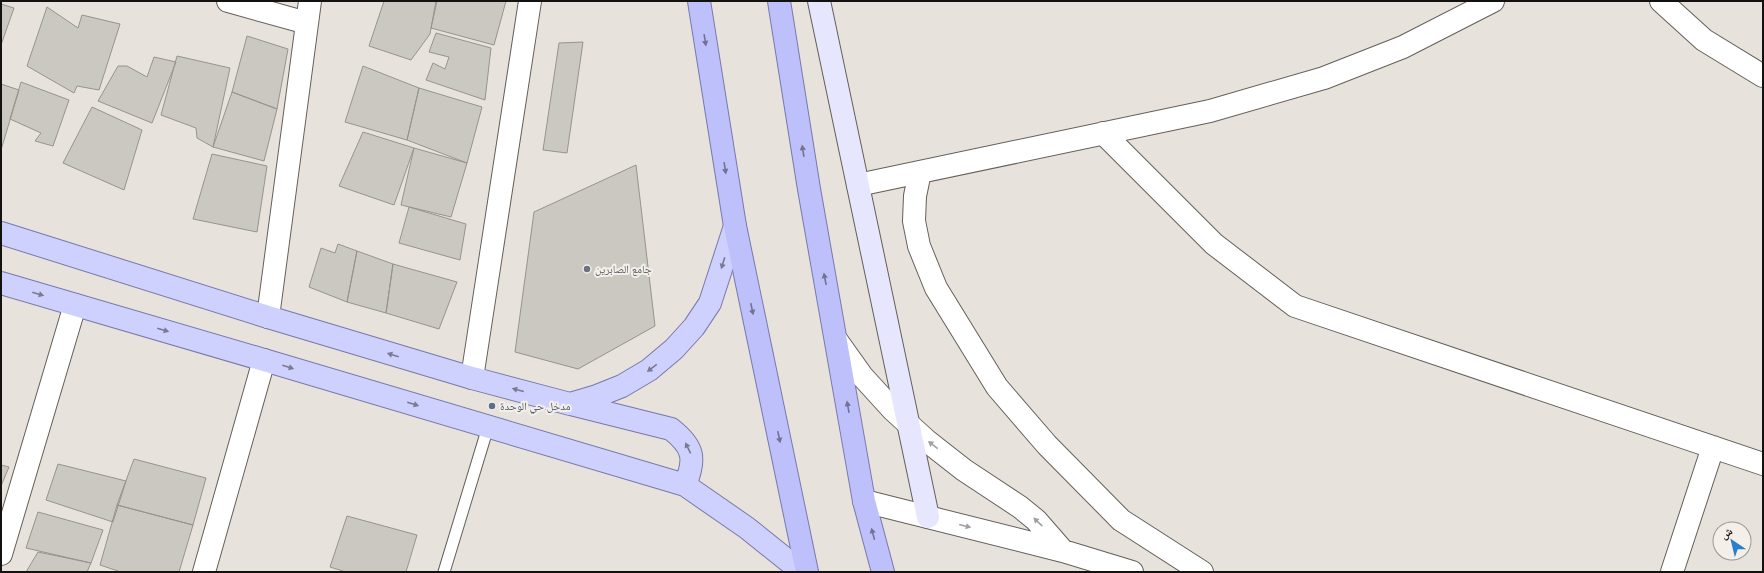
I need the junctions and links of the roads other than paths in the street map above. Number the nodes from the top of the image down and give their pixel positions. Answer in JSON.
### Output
{"nodes":[{"id":1,"x":228,"y":1,"type":"edge"},
{"id":2,"x":310,"y":1,"type":"edge"},
{"id":3,"x":530,"y":1,"type":"edge"},
{"id":4,"x":699,"y":1,"type":"edge"},
{"id":5,"x":779,"y":1,"type":"edge"},
{"id":6,"x":818,"y":1,"type":"edge"},
{"id":7,"x":1493,"y":1,"type":"edge"},
{"id":8,"x":1661,"y":1,"type":"edge"},
{"id":9,"x":307,"y":23,"type":"junction"},
{"id":10,"x":1763,"y":76,"type":"edge"},
{"id":11,"x":1103,"y":133,"type":"junction"},
{"id":12,"x":920,"y":172,"type":"junction"},
{"id":13,"x":858,"y":185,"type":"junction"},
{"id":14,"x":735,"y":226,"type":"junction"},
{"id":15,"x":1,"y":234,"type":"edge"},
{"id":16,"x":1,"y":284,"type":"edge"},
{"id":17,"x":75,"y":305,"type":"junction"},
{"id":18,"x":268,"y":317,"type":"junction"},
{"id":19,"x":837,"y":341,"type":"junction"},
{"id":20,"x":264,"y":360,"type":"junction"},
{"id":21,"x":472,"y":378,"type":"junction"},
{"id":22,"x":570,"y":404,"type":"junction"},
{"id":23,"x":908,"y":423,"type":"junction"},
{"id":24,"x":488,"y":427,"type":"junction"},
{"id":25,"x":1712,"y":447,"type":"junction"},
{"id":26,"x":1763,"y":464,"type":"edge"},
{"id":27,"x":685,"y":485,"type":"junction"},
{"id":28,"x":864,"y":501,"type":"junction"},
{"id":29,"x":928,"y":517,"type":"junction"},
{"id":30,"x":1063,"y":551,"type":"junction"},
{"id":31,"x":1,"y":554,"type":"edge"},
{"id":32,"x":204,"y":572,"type":"edge"},
{"id":33,"x":444,"y":572,"type":"edge"},
{"id":34,"x":802,"y":572,"type":"edge"},
{"id":35,"x":807,"y":572,"type":"edge"},
{"id":36,"x":883,"y":572,"type":"edge"},
{"id":37,"x":1132,"y":572,"type":"edge"},
{"id":38,"x":1202,"y":572,"type":"edge"},
{"id":39,"x":1672,"y":572,"type":"edge"}],
"edges":[{"from":1,"to":9,"type":"street"},
{"from":2,"to":9,"type":"street"},
{"from":3,"to":21,"type":"street"},
{"from":4,"to":14,"type":"highway","one_way":true},
{"from":19,"to":5,"type":"highway","one_way":true},
{"from":6,"to":13,"type":"main road"},
{"from":7,"to":11,"type":"street"},
{"from":8,"to":10,"type":"street"},
{"from":9,"to":18,"type":"street"},
{"from":11,"to":12,"type":"street"},
{"from":11,"to":25,"type":"street"},
{"from":12,"to":13,"type":"street"},
{"from":12,"to":38,"type":"street"},
{"from":13,"to":23,"type":"main road"},
{"from":14,"to":22,"type":"main road","one_way":true},
{"from":14,"to":35,"type":"highway","one_way":true},
{"from":15,"to":18,"type":"main road"},
{"from":16,"to":17,"type":"main road","one_way":true},
{"from":17,"to":20,"type":"main road","one_way":true},
{"from":17,"to":31,"type":"street"},
{"from":21,"to":18,"type":"main road","one_way":true},
{"from":19,"to":23,"type":"street"},
{"from":28,"to":19,"type":"highway","one_way":true},
{"from":20,"to":24,"type":"main road","one_way":true},
{"from":20,"to":32,"type":"street"},
{"from":22,"to":21,"type":"main road","one_way":true},
{"from":27,"to":22,"type":"main road","one_way":true},
{"from":23,"to":29,"type":"main road"},
{"from":30,"to":23,"type":"street","one_way":true},
{"from":24,"to":27,"type":"main road"},
{"from":24,"to":33,"type":"lane"},
{"from":25,"to":26,"type":"street"},
{"from":25,"to":39,"type":"street"},
{"from":27,"to":34,"type":"main road"},
{"from":28,"to":29,"type":"street"},
{"from":36,"to":28,"type":"highway","one_way":true},
{"from":29,"to":30,"type":"street","one_way":true},
{"from":30,"to":37,"type":"street"}]}
